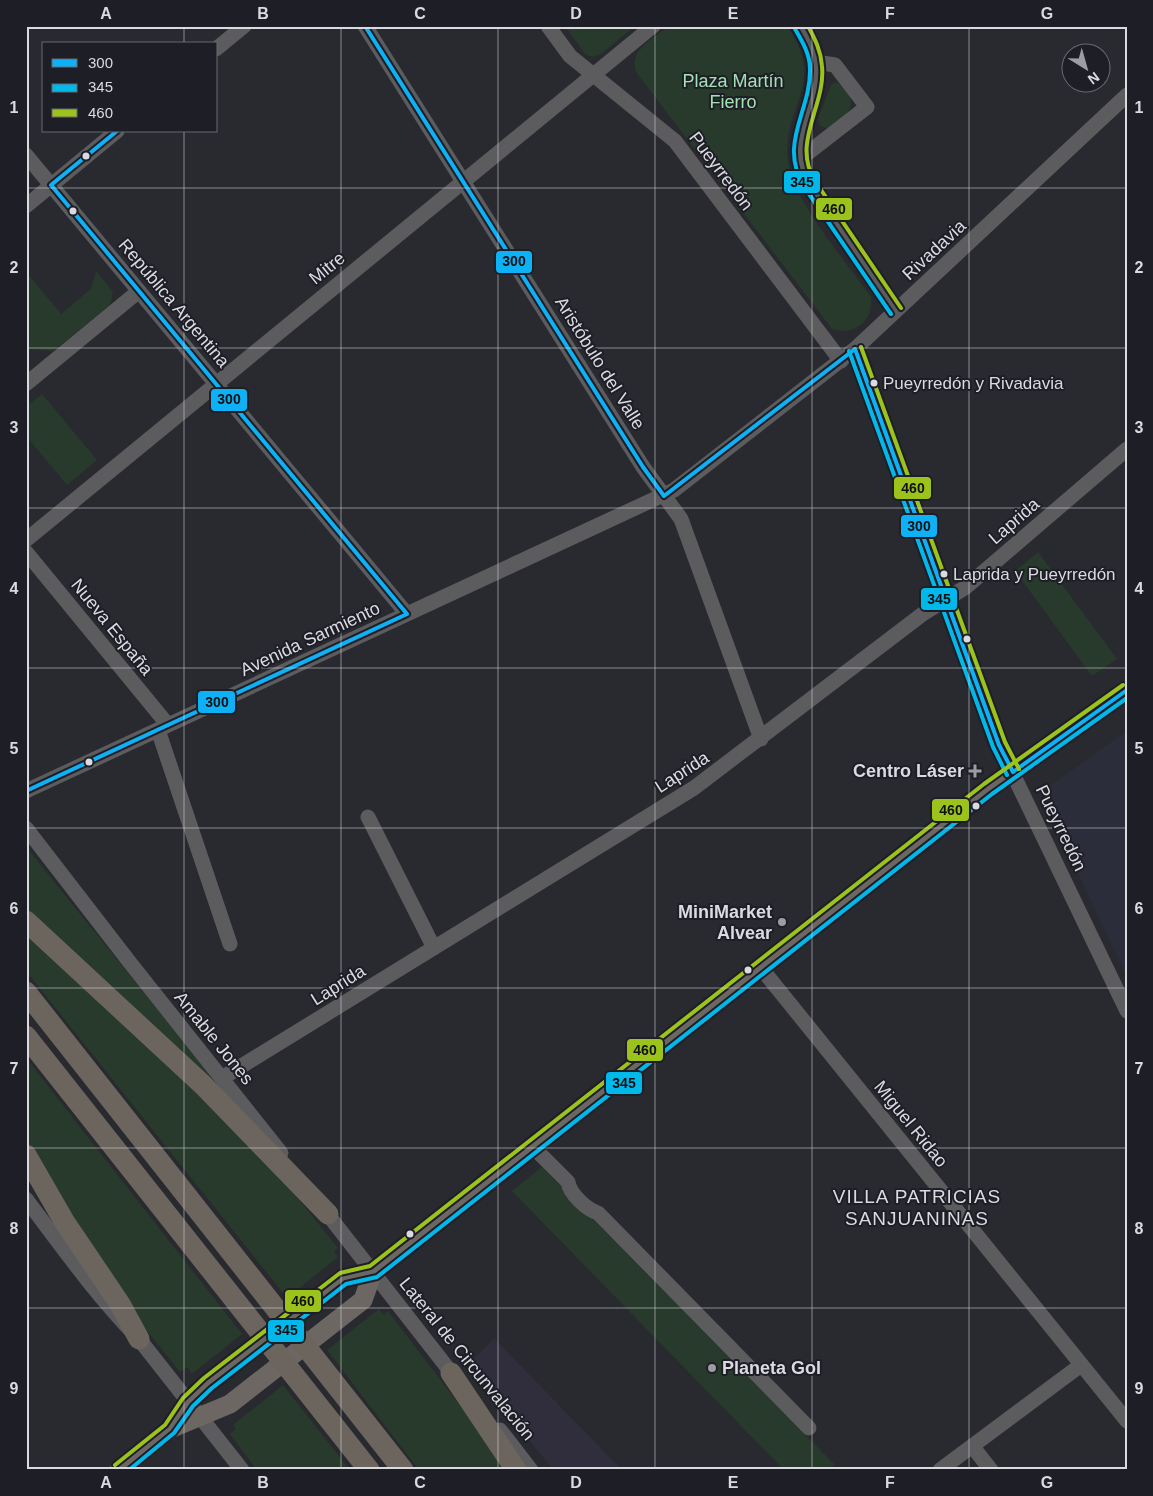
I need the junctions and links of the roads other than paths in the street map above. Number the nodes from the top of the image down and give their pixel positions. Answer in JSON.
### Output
{"nodes":[{"id":1,"x":244,"y":26,"type":"edge"},
{"id":2,"x":365,"y":26,"type":"edge"},
{"id":3,"x":548,"y":26,"type":"edge"},
{"id":4,"x":653,"y":26,"type":"edge"},
{"id":5,"x":801,"y":26,"type":"edge"},
{"id":6,"x":218,"y":47,"type":"edge"},
{"id":7,"x":816,"y":62,"type":"junction"},
{"id":8,"x":593,"y":75,"type":"junction"},
{"id":9,"x":1127,"y":95,"type":"edge"},
{"id":10,"x":116,"y":132,"type":"edge"},
{"id":11,"x":26,"y":155,"type":"edge"},
{"id":12,"x":800,"y":159,"type":"junction"},
{"id":13,"x":463,"y":181,"type":"junction"},
{"id":14,"x":51,"y":185,"type":"junction"},
{"id":15,"x":26,"y":206,"type":"edge"},
{"id":16,"x":139,"y":291,"type":"junction"},
{"id":17,"x":896,"y":311,"type":"junction"},
{"id":18,"x":855,"y":349,"type":"junction"},
{"id":19,"x":841,"y":361,"type":"junction"},
{"id":20,"x":26,"y":384,"type":"edge"},
{"id":21,"x":216,"y":384,"type":"junction"},
{"id":22,"x":1127,"y":449,"type":"edge"},
{"id":23,"x":664,"y":496,"type":"junction"},
{"id":24,"x":26,"y":540,"type":"edge"},
{"id":25,"x":26,"y":552,"type":"edge"},
{"id":26,"x":946,"y":599,"type":"junction"},
{"id":27,"x":407,"y":614,"type":"junction"},
{"id":28,"x":1127,"y":690,"type":"edge"},
{"id":29,"x":163,"y":727,"type":"junction"},
{"id":30,"x":761,"y":739,"type":"junction"},
{"id":31,"x":1013,"y":772,"type":"junction"},
{"id":32,"x":26,"y":791,"type":"edge"},
{"id":33,"x":368,"y":817,"type":"dead end"},
{"id":34,"x":26,"y":828,"type":"edge"},
{"id":35,"x":26,"y":921,"type":"edge"},
{"id":36,"x":230,"y":944,"type":"dead end"},
{"id":37,"x":434,"y":948,"type":"junction"},
{"id":38,"x":761,"y":968,"type":"junction"},
{"id":39,"x":26,"y":992,"type":"edge"},
{"id":40,"x":1127,"y":1011,"type":"edge"},
{"id":41,"x":26,"y":1036,"type":"edge"},
{"id":42,"x":222,"y":1078,"type":"junction"},
{"id":43,"x":532,"y":1147,"type":"junction"},
{"id":44,"x":26,"y":1155,"type":"edge"},
{"id":45,"x":26,"y":1199,"type":"edge"},
{"id":46,"x":328,"y":1214,"type":"junction"},
{"id":47,"x":373,"y":1272,"type":"junction"},
{"id":48,"x":139,"y":1339,"type":"junction"},
{"id":49,"x":1081,"y":1365,"type":"junction"},
{"id":50,"x":451,"y":1372,"type":"junction"},
{"id":51,"x":188,"y":1402,"type":"junction"},
{"id":52,"x":200,"y":1417,"type":"junction"},
{"id":53,"x":1127,"y":1421,"type":"edge"},
{"id":54,"x":809,"y":1428,"type":"dead end"},
{"id":55,"x":170,"y":1430,"type":"junction"},
{"id":56,"x":972,"y":1446,"type":"junction"},
{"id":57,"x":119,"y":1470,"type":"edge"},
{"id":58,"x":242,"y":1470,"type":"edge"},
{"id":59,"x":369,"y":1470,"type":"edge"},
{"id":60,"x":403,"y":1470,"type":"edge"},
{"id":61,"x":516,"y":1470,"type":"edge"},
{"id":62,"x":531,"y":1470,"type":"edge"},
{"id":63,"x":940,"y":1470,"type":"edge"},
{"id":64,"x":992,"y":1470,"type":"edge"}],
"edges":[{"from":1,"to":6,"type":"street"},
{"from":2,"to":13,"type":"street","name":"Aristóbulo del Valle"},
{"from":3,"to":8,"type":"street","name":"Pueyrredón"},
{"from":4,"to":8,"type":"street","name":"Mitre"},
{"from":5,"to":7,"type":"street"},
{"from":7,"to":12,"type":"street"},
{"from":7,"to":12,"type":"street"},
{"from":8,"to":13,"type":"street","name":"Mitre"},
{"from":8,"to":19,"type":"street","name":"Pueyrredón"},
{"from":9,"to":17,"type":"street","name":"Rivadavia"},
{"from":10,"to":14,"type":"street"},
{"from":11,"to":14,"type":"street","name":"República Argentina"},
{"from":12,"to":17,"type":"street"},
{"from":13,"to":21,"type":"street","name":"Mitre"},
{"from":13,"to":23,"type":"street","name":"Aristóbulo del Valle"},
{"from":14,"to":15,"type":"street"},
{"from":14,"to":16,"type":"street","name":"República Argentina"},
{"from":16,"to":20,"type":"street"},
{"from":16,"to":21,"type":"street","name":"República Argentina"},
{"from":17,"to":18,"type":"street","name":"Rivadavia"},
{"from":18,"to":19,"type":"street","name":"Rivadavia"},
{"from":18,"to":26,"type":"street","name":"Pueyrredón"},
{"from":19,"to":23,"type":"street","name":"Rivadavia"},
{"from":21,"to":24,"type":"street","name":"Mitre"},
{"from":21,"to":27,"type":"street","name":"República Argentina"},
{"from":22,"to":26,"type":"street","name":"Laprida"},
{"from":23,"to":27,"type":"street","name":"Avenida Sarmiento"},
{"from":23,"to":30,"type":"street","name":"Aristóbulo del Valle"},
{"from":25,"to":29,"type":"street","name":"Nueva España"},
{"from":26,"to":30,"type":"street","name":"Laprida"},
{"from":26,"to":31,"type":"street","name":"Pueyrredón"},
{"from":27,"to":29,"type":"street","name":"Avenida Sarmiento"},
{"from":28,"to":31,"type":"main road"},
{"from":29,"to":32,"type":"street","name":"Avenida Sarmiento"},
{"from":29,"to":36,"type":"street"},
{"from":30,"to":37,"type":"street","name":"Laprida"},
{"from":31,"to":38,"type":"main road"},
{"from":31,"to":40,"type":"street","name":"Pueyrredón"},
{"from":33,"to":37,"type":"street"},
{"from":34,"to":42,"type":"street","name":"Amable Jones"},
{"from":35,"to":46,"type":"highway"},
{"from":37,"to":42,"type":"street","name":"Laprida"},
{"from":38,"to":43,"type":"main road"},
{"from":38,"to":49,"type":"street","name":"Miguel Ridao"},
{"from":39,"to":60,"type":"highway"},
{"from":41,"to":59,"type":"highway"},
{"from":42,"to":46,"type":"street","name":"Amable Jones"},
{"from":43,"to":47,"type":"main road"},
{"from":43,"to":54,"type":"street"},
{"from":44,"to":48,"type":"highway"},
{"from":45,"to":48,"type":"street"},
{"from":46,"to":47,"type":"street","name":"Amable Jones"},
{"from":47,"to":50,"type":"street","name":"Lateral de Circunvalación"},
{"from":47,"to":51,"type":"main road"},
{"from":47,"to":52,"type":"main road"},
{"from":48,"to":51,"type":"street"},
{"from":49,"to":53,"type":"street","name":"Miguel Ridao"},
{"from":49,"to":56,"type":"street"},
{"from":50,"to":61,"type":"highway"},
{"from":50,"to":62,"type":"street","name":"Lateral de Circunvalación"},
{"from":51,"to":52,"type":"street"},
{"from":51,"to":55,"type":"main road"},
{"from":52,"to":55,"type":"main road"},
{"from":52,"to":58,"type":"street"},
{"from":55,"to":57,"type":"main road"},
{"from":56,"to":63,"type":"street"},
{"from":56,"to":64,"type":"street"}]}
